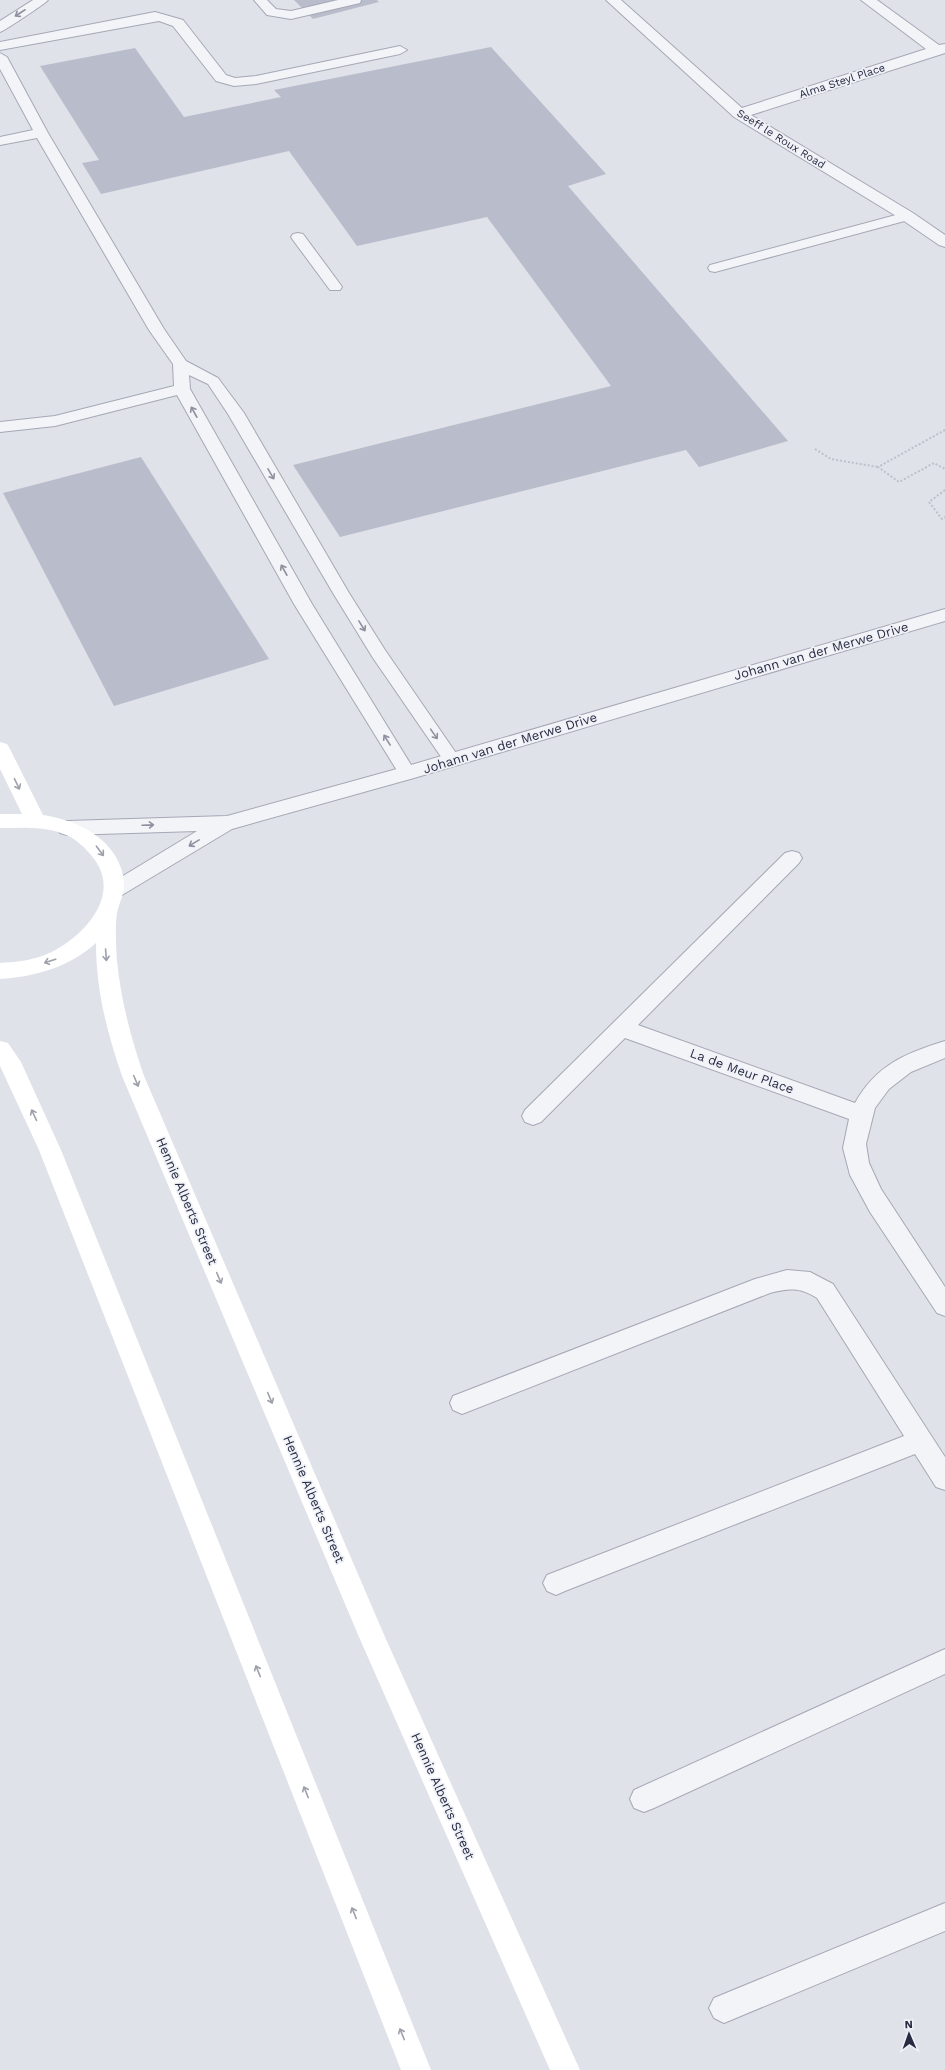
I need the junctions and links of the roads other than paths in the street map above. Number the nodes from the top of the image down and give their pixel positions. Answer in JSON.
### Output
{"nodes":[{"id":1,"x":42,"y":0,"type":"edge"},
{"id":2,"x":260,"y":0,"type":"edge"},
{"id":3,"x":355,"y":0,"type":"edge"},
{"id":4,"x":613,"y":0,"type":"edge"},
{"id":5,"x":868,"y":0,"type":"edge"},
{"id":6,"x":0,"y":28,"type":"edge"},
{"id":7,"x":0,"y":46,"type":"edge"},
{"id":8,"x":941,"y":49,"type":"edge"},
{"id":9,"x":400,"y":50,"type":"dead end"},
{"id":10,"x":0,"y":57,"type":"edge"},
{"id":11,"x":0,"y":86,"type":"edge"},
{"id":12,"x":19,"y":89,"type":"junction"},
{"id":13,"x":739,"y":114,"type":"junction"},
{"id":14,"x":41,"y":133,"type":"junction"},
{"id":15,"x":0,"y":141,"type":"edge"},
{"id":16,"x":907,"y":216,"type":"junction"},
{"id":17,"x":298,"y":237,"type":"dead end"},
{"id":18,"x":945,"y":242,"type":"edge"},
{"id":19,"x":715,"y":268,"type":"dead end"},
{"id":20,"x":335,"y":287,"type":"dead end"},
{"id":21,"x":181,"y":364,"type":"junction"},
{"id":22,"x":182,"y":389,"type":"junction"},
{"id":23,"x":55,"y":421,"type":"junction"},
{"id":24,"x":0,"y":427,"type":"edge"},
{"id":25,"x":0,"y":440,"type":"edge"},
{"id":26,"x":945,"y":615,"type":"edge"},
{"id":27,"x":0,"y":749,"type":"edge"},
{"id":28,"x":452,"y":760,"type":"junction"},
{"id":29,"x":407,"y":773,"type":"junction"},
{"id":30,"x":35,"y":820,"type":"junction"},
{"id":31,"x":0,"y":821,"type":"edge"},
{"id":32,"x":227,"y":823,"type":"junction"},
{"id":33,"x":67,"y":828,"type":"junction"},
{"id":34,"x":792,"y":858,"type":"dead end"},
{"id":35,"x":115,"y":890,"type":"junction"},
{"id":36,"x":107,"y":916,"type":"junction"},
{"id":37,"x":0,"y":971,"type":"edge"},
{"id":38,"x":622,"y":1028,"type":"junction"},
{"id":39,"x":0,"y":1049,"type":"edge"},
{"id":40,"x":945,"y":1049,"type":"edge"},
{"id":41,"x":861,"y":1114,"type":"junction"},
{"id":42,"x":533,"y":1116,"type":"dead end"},
{"id":43,"x":945,"y":1306,"type":"edge"},
{"id":44,"x":462,"y":1403,"type":"dead end"},
{"id":45,"x":921,"y":1441,"type":"junction"},
{"id":46,"x":945,"y":1479,"type":"edge"},
{"id":47,"x":556,"y":1583,"type":"dead end"},
{"id":48,"x":945,"y":1661,"type":"edge"},
{"id":49,"x":644,"y":1799,"type":"dead end"},
{"id":50,"x":945,"y":1917,"type":"edge"},
{"id":51,"x":724,"y":2008,"type":"dead end"},
{"id":52,"x":416,"y":2070,"type":"edge"},
{"id":53,"x":565,"y":2070,"type":"edge"}],
"edges":[{"from":1,"to":6,"type":"lane","one_way":true},
{"from":2,"to":3,"type":"lane"},
{"from":4,"to":13,"type":"street","name":"Seeff le Roux Road"},
{"from":5,"to":8,"type":"street"},
{"from":7,"to":9,"type":"lane"},
{"from":8,"to":13,"type":"street","name":"Alma Steyl Place"},
{"from":10,"to":12,"type":"lane"},
{"from":11,"to":12,"type":"lane"},
{"from":12,"to":14,"type":"lane"},
{"from":13,"to":16,"type":"street","name":"Seeff le Roux Road"},
{"from":14,"to":15,"type":"lane"},
{"from":14,"to":21,"type":"lane"},
{"from":16,"to":18,"type":"street","name":"Seeff le Roux Road"},
{"from":16,"to":19,"type":"lane"},
{"from":17,"to":20,"type":"lane"},
{"from":21,"to":22,"type":"lane"},
{"from":21,"to":28,"type":"lane","one_way":true},
{"from":22,"to":23,"type":"lane"},
{"from":29,"to":22,"type":"lane","one_way":true},
{"from":23,"to":24,"type":"lane"},
{"from":23,"to":25,"type":"lane"},
{"from":26,"to":28,"type":"street","name":"Johann van der Merwe Drive"},
{"from":27,"to":30,"type":"street","one_way":true},
{"from":28,"to":29,"type":"street","name":"Johann van der Merwe Drive"},
{"from":29,"to":32,"type":"street","name":"Johann van der Merwe Drive"},
{"from":30,"to":31,"type":"street","name":"Hennie Alberts Street"},
{"from":30,"to":33,"type":"street","name":"Hennie Alberts Street"},
{"from":33,"to":32,"type":"street","name":"Johann van der Merwe Drive","one_way":true},
{"from":32,"to":35,"type":"street","one_way":true},
{"from":33,"to":35,"type":"street","name":"Hennie Alberts Street","one_way":true},
{"from":34,"to":38,"type":"street"},
{"from":35,"to":36,"type":"street","name":"Hennie Alberts Street"},
{"from":36,"to":37,"type":"street","name":"Hennie Alberts Street","one_way":true},
{"from":36,"to":53,"type":"street","name":"Hennie Alberts Street","one_way":true},
{"from":38,"to":41,"type":"street","name":"La de Meur Place"},
{"from":38,"to":42,"type":"street"},
{"from":52,"to":39,"type":"street","one_way":true},
{"from":40,"to":41,"type":"street"},
{"from":41,"to":43,"type":"street"},
{"from":44,"to":45,"type":"street"},
{"from":45,"to":46,"type":"street"},
{"from":45,"to":47,"type":"street"},
{"from":48,"to":49,"type":"street"},
{"from":50,"to":51,"type":"street"}]}
